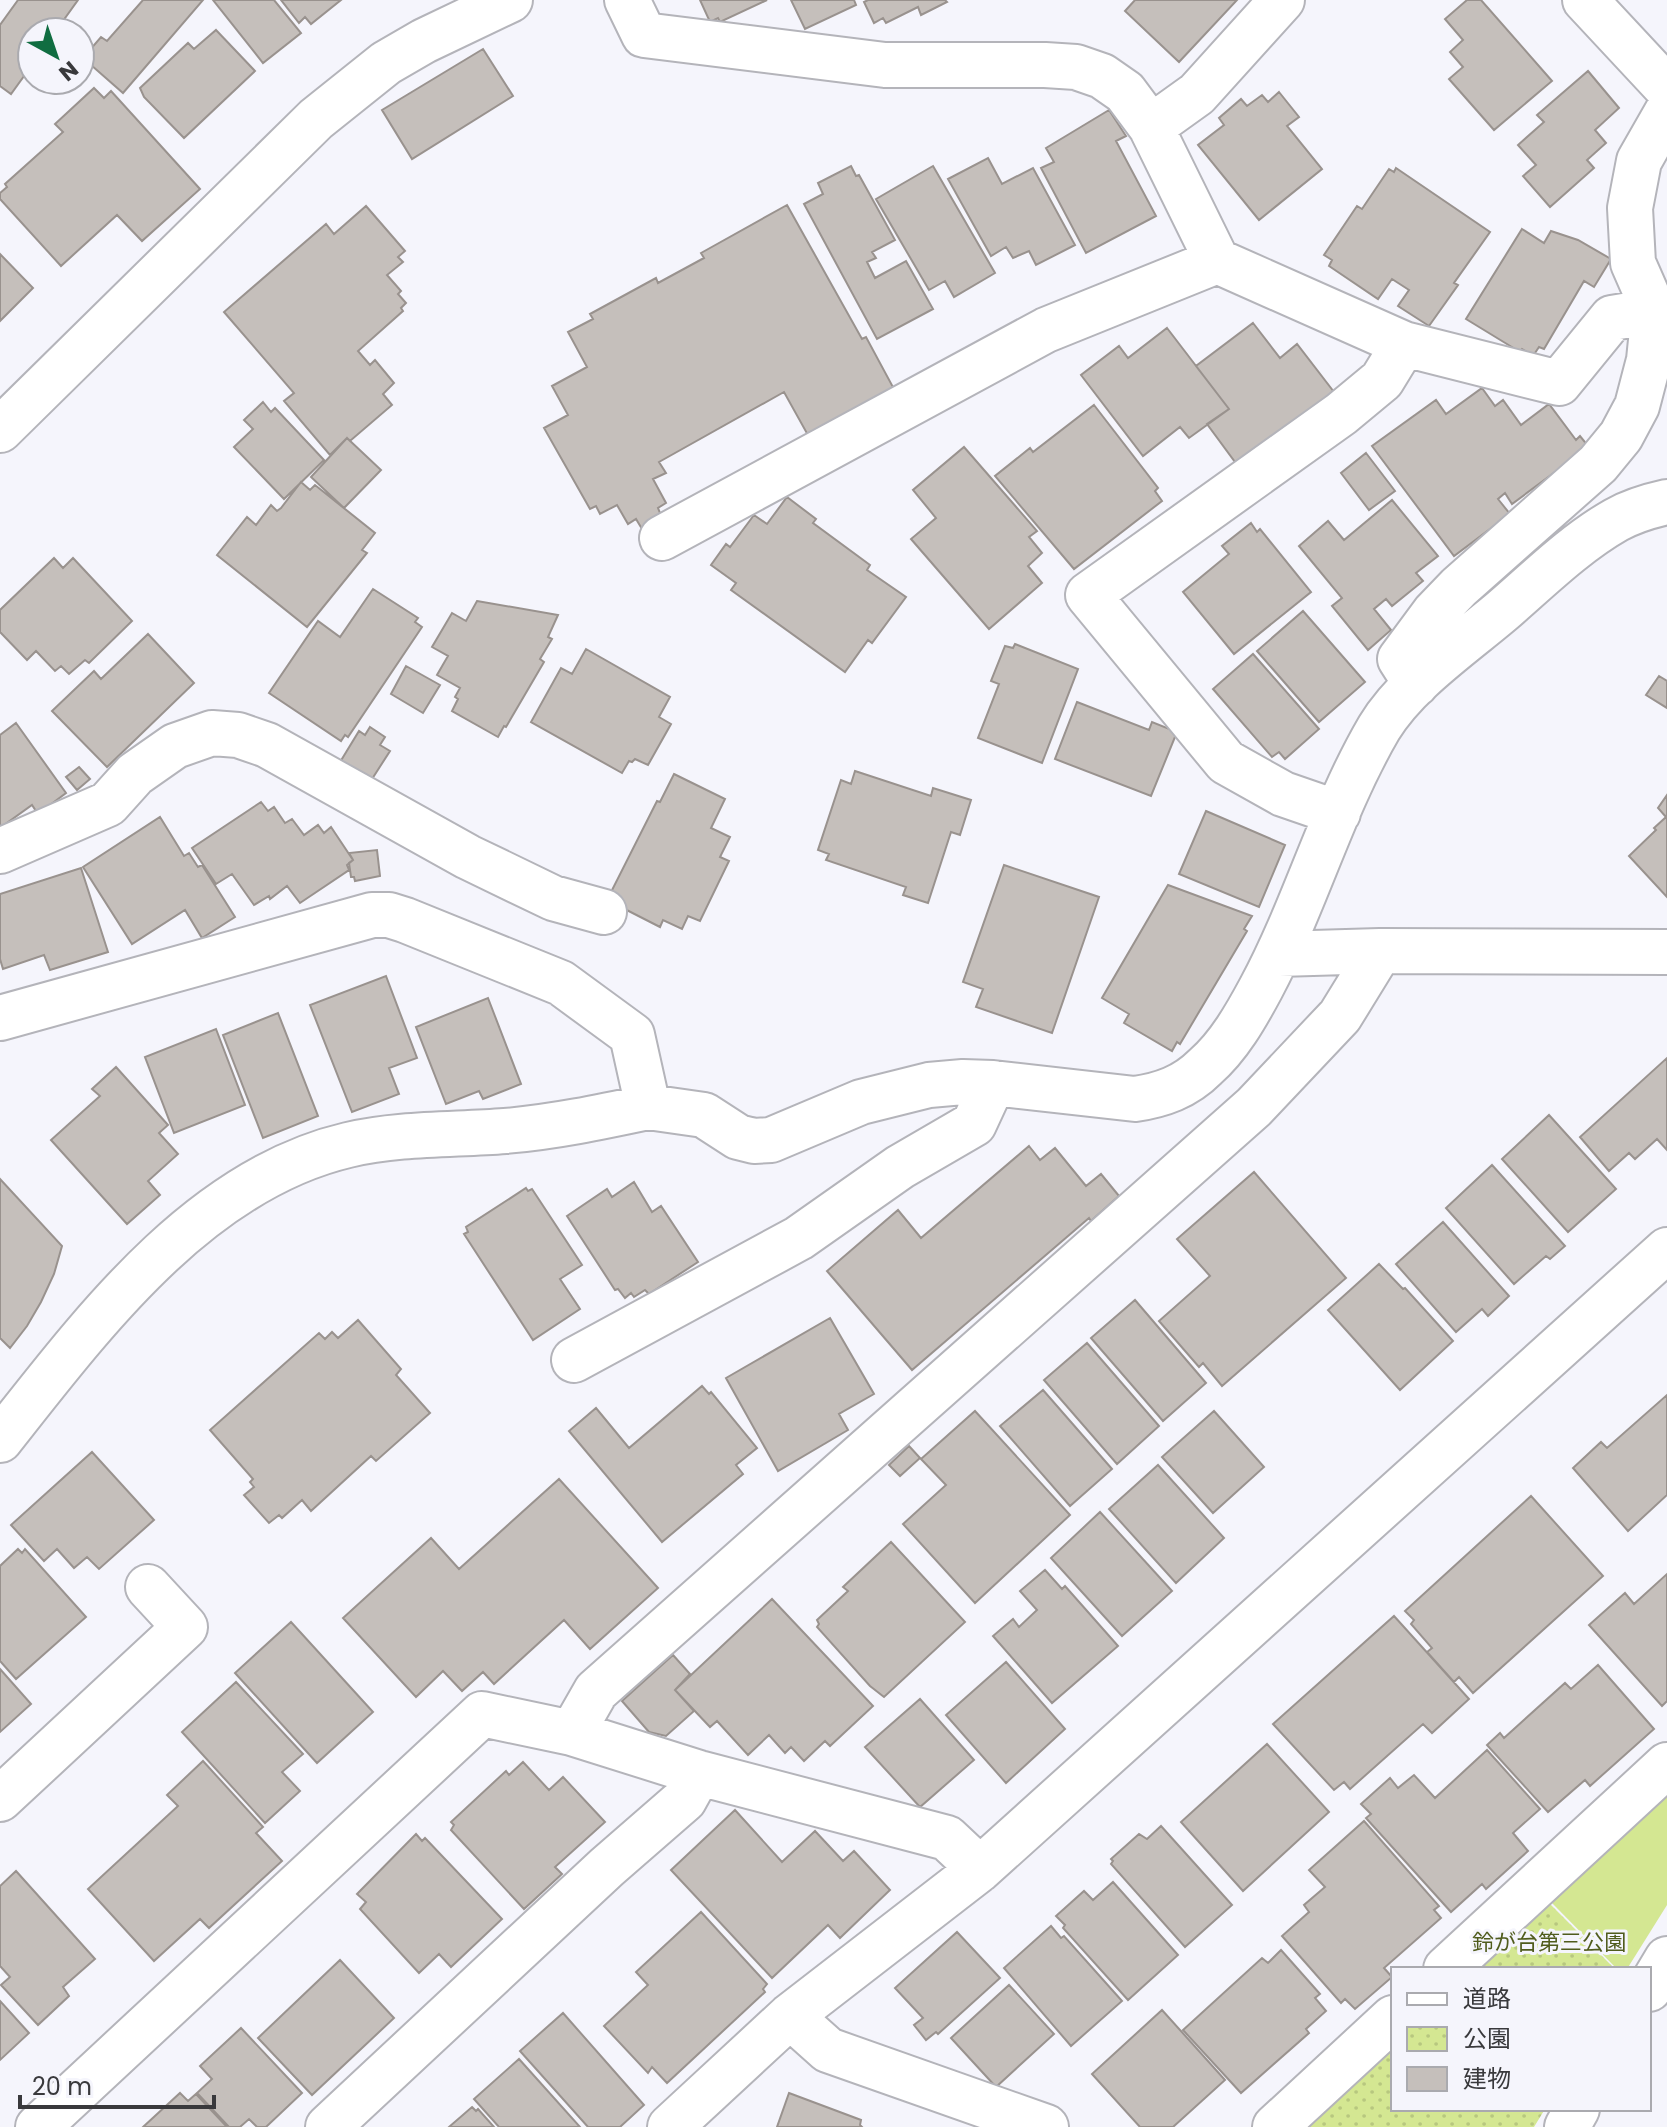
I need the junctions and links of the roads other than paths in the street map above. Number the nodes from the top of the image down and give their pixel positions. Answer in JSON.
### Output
{"nodes":[{"id":1,"x":510,"y":0,"type":"edge"},
{"id":2,"x":627,"y":0,"type":"edge"},
{"id":3,"x":1282,"y":0,"type":"edge"},
{"id":4,"x":1585,"y":0,"type":"edge"},
{"id":5,"x":1667,"y":88,"type":"edge"},
{"id":6,"x":1667,"y":112,"type":"edge"},
{"id":7,"x":1151,"y":127,"type":"junction"},
{"id":8,"x":1217,"y":261,"type":"junction"},
{"id":9,"x":1654,"y":311,"type":"junction"},
{"id":10,"x":1404,"y":344,"type":"junction"},
{"id":11,"x":0,"y":430,"type":"edge"},
{"id":12,"x":1667,"y":502,"type":"edge"},
{"id":13,"x":662,"y":538,"type":"dead end"},
{"id":14,"x":1416,"y":684,"type":"junction"},
{"id":15,"x":1338,"y":813,"type":"junction"},
{"id":16,"x":0,"y":851,"type":"edge"},
{"id":17,"x":604,"y":912,"type":"dead end"},
{"id":18,"x":1380,"y":951,"type":"junction"},
{"id":19,"x":1667,"y":952,"type":"edge"},
{"id":20,"x":1279,"y":954,"type":"junction"},
{"id":21,"x":0,"y":1018,"type":"edge"},
{"id":22,"x":993,"y":1083,"type":"junction"},
{"id":23,"x":648,"y":1107,"type":"junction"},
{"id":24,"x":1667,"y":1250,"type":"edge"},
{"id":25,"x":574,"y":1360,"type":"dead end"},
{"id":26,"x":0,"y":1440,"type":"edge"},
{"id":27,"x":148,"y":1587,"type":"dead end"},
{"id":28,"x":572,"y":1733,"type":"junction"},
{"id":29,"x":1667,"y":1765,"type":"edge"},
{"id":30,"x":699,"y":1773,"type":"junction"},
{"id":31,"x":0,"y":1799,"type":"edge"},
{"id":32,"x":980,"y":1869,"type":"junction"},
{"id":33,"x":1667,"y":1959,"type":"edge"},
{"id":34,"x":1448,"y":1967,"type":"edge"},
{"id":35,"x":1651,"y":1986,"type":"edge"},
{"id":36,"x":790,"y":2016,"type":"junction"},
{"id":37,"x":1391,"y":2020,"type":"edge"},
{"id":38,"x":38,"y":2127,"type":"edge"},
{"id":39,"x":328,"y":2127,"type":"edge"},
{"id":40,"x":670,"y":2127,"type":"edge"},
{"id":41,"x":1046,"y":2127,"type":"edge"},
{"id":42,"x":1275,"y":2127,"type":"edge"}],
"edges":[{"from":1,"to":11,"type":"street"},
{"from":2,"to":7,"type":"street"},
{"from":3,"to":7,"type":"street"},
{"from":4,"to":5,"type":"street"},
{"from":6,"to":9,"type":"street"},
{"from":7,"to":8,"type":"street"},
{"from":8,"to":10,"type":"street"},
{"from":8,"to":13,"type":"street"},
{"from":9,"to":10,"type":"street"},
{"from":9,"to":14,"type":"street"},
{"from":10,"to":15,"type":"street"},
{"from":12,"to":14,"type":"street"},
{"from":14,"to":15,"type":"street"},
{"from":15,"to":20,"type":"street"},
{"from":16,"to":17,"type":"street"},
{"from":18,"to":19,"type":"street"},
{"from":18,"to":20,"type":"street"},
{"from":18,"to":28,"type":"street"},
{"from":20,"to":22,"type":"street"},
{"from":21,"to":23,"type":"street"},
{"from":22,"to":23,"type":"street"},
{"from":22,"to":25,"type":"street"},
{"from":23,"to":26,"type":"street"},
{"from":24,"to":32,"type":"street"},
{"from":27,"to":31,"type":"street"},
{"from":28,"to":30,"type":"street"},
{"from":28,"to":38,"type":"street"},
{"from":29,"to":34,"type":"street"},
{"from":30,"to":32,"type":"street"},
{"from":30,"to":39,"type":"street"},
{"from":32,"to":36,"type":"street"},
{"from":33,"to":35,"type":"street"},
{"from":36,"to":40,"type":"street"},
{"from":36,"to":41,"type":"street"},
{"from":37,"to":42,"type":"street"}]}
